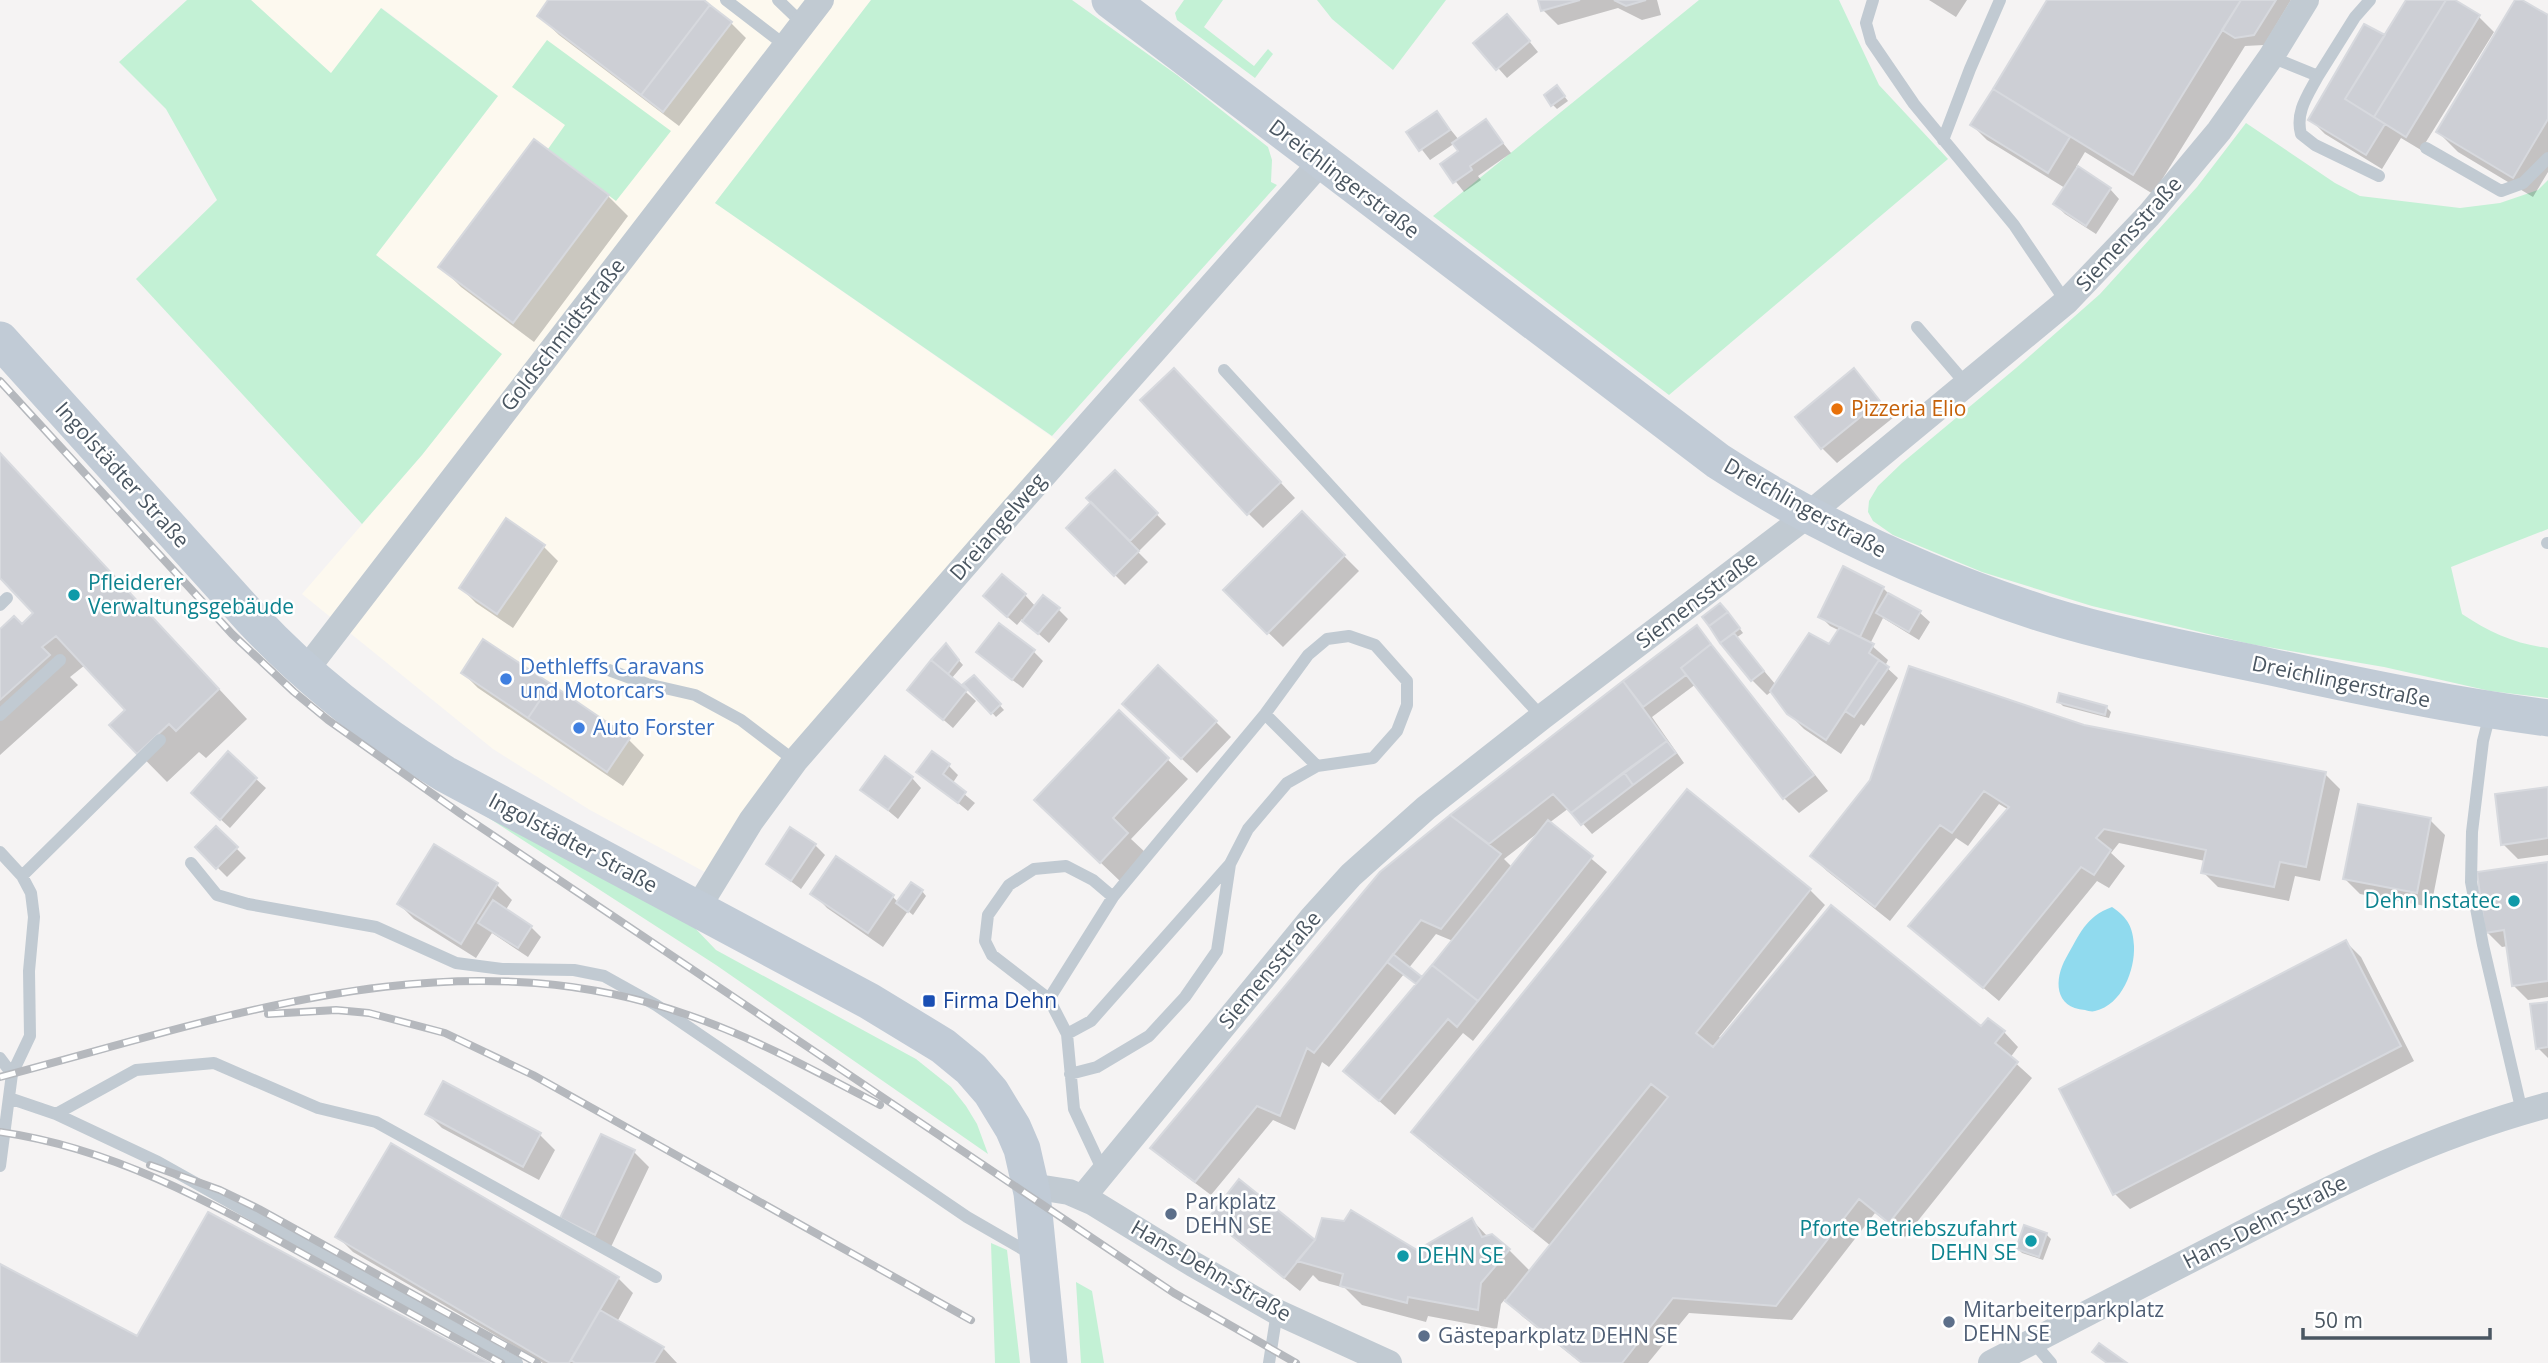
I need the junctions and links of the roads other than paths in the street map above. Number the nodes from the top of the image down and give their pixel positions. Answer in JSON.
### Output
{"nodes":[{"id":1,"x":726,"y":0,"type":"edge"},
{"id":2,"x":778,"y":0,"type":"edge"},
{"id":3,"x":821,"y":0,"type":"edge"},
{"id":4,"x":1110,"y":0,"type":"edge"},
{"id":5,"x":1873,"y":0,"type":"edge"},
{"id":6,"x":2000,"y":0,"type":"edge"},
{"id":7,"x":2306,"y":0,"type":"edge"},
{"id":8,"x":2370,"y":0,"type":"edge"},
{"id":9,"x":803,"y":24,"type":"junction"},
{"id":10,"x":786,"y":46,"type":"junction"},
{"id":11,"x":2271,"y":57,"type":"junction"},
{"id":12,"x":2318,"y":76,"type":"junction"},
{"id":13,"x":1943,"y":140,"type":"junction"},
{"id":14,"x":2426,"y":148,"type":"dead end"},
{"id":15,"x":2548,"y":158,"type":"edge"},
{"id":16,"x":1321,"y":162,"type":"junction"},
{"id":17,"x":2379,"y":176,"type":"dead end"},
{"id":18,"x":2066,"y":302,"type":"junction"},
{"id":19,"x":1917,"y":327,"type":"dead end"},
{"id":20,"x":0,"y":340,"type":"edge"},
{"id":21,"x":1224,"y":370,"type":"dead end"},
{"id":22,"x":1966,"y":384,"type":"junction"},
{"id":23,"x":1808,"y":515,"type":"junction"},
{"id":24,"x":60,"y":660,"type":"dead end"},
{"id":25,"x":606,"y":669,"type":"dead end"},
{"id":26,"x":305,"y":671,"type":"junction"},
{"id":27,"x":2491,"y":710,"type":"junction"},
{"id":28,"x":1265,"y":714,"type":"junction"},
{"id":29,"x":0,"y":715,"type":"edge"},
{"id":30,"x":1542,"y":716,"type":"junction"},
{"id":31,"x":2548,"y":719,"type":"edge"},
{"id":32,"x":160,"y":740,"type":"dead end"},
{"id":33,"x":795,"y":761,"type":"junction"},
{"id":34,"x":1317,"y":766,"type":"junction"},
{"id":35,"x":0,"y":852,"type":"edge"},
{"id":36,"x":191,"y":863,"type":"dead end"},
{"id":37,"x":1230,"y":864,"type":"junction"},
{"id":38,"x":22,"y":876,"type":"junction"},
{"id":39,"x":1112,"y":897,"type":"junction"},
{"id":40,"x":697,"y":909,"type":"junction"},
{"id":41,"x":1049,"y":999,"type":"junction"},
{"id":42,"x":1067,"y":1034,"type":"junction"},
{"id":43,"x":0,"y":1058,"type":"edge"},
{"id":44,"x":12,"y":1074,"type":"junction"},
{"id":45,"x":1070,"y":1074,"type":"junction"},
{"id":46,"x":9,"y":1098,"type":"junction"},
{"id":47,"x":2548,"y":1105,"type":"edge"},
{"id":48,"x":2522,"y":1112,"type":"junction"},
{"id":49,"x":56,"y":1114,"type":"junction"},
{"id":50,"x":0,"y":1166,"type":"edge"},
{"id":51,"x":1104,"y":1171,"type":"junction"},
{"id":52,"x":1031,"y":1186,"type":"junction"},
{"id":53,"x":1083,"y":1197,"type":"junction"},
{"id":54,"x":1039,"y":1259,"type":"junction"},
{"id":55,"x":656,"y":1277,"type":"dead end"},
{"id":56,"x":1277,"y":1312,"type":"junction"},
{"id":57,"x":2033,"y":1342,"type":"junction"},
{"id":58,"x":517,"y":1363,"type":"edge"},
{"id":59,"x":1049,"y":1363,"type":"edge"},
{"id":60,"x":1269,"y":1363,"type":"edge"},
{"id":61,"x":1389,"y":1363,"type":"edge"},
{"id":62,"x":1992,"y":1363,"type":"edge"},
{"id":63,"x":2051,"y":1363,"type":"edge"}],
"edges":[{"from":1,"to":10,"type":"lane"},
{"from":2,"to":9,"type":"lane"},
{"from":3,"to":9,"type":"street","name":"Goldschmidtstraße"},
{"from":4,"to":16,"type":"street","name":"Dreichlingerstraße"},
{"from":5,"to":13,"type":"lane"},
{"from":6,"to":13,"type":"lane"},
{"from":7,"to":11,"type":"street","name":"Siemensstraße"},
{"from":8,"to":12,"type":"lane"},
{"from":9,"to":10,"type":"street","name":"Goldschmidtstraße"},
{"from":10,"to":26,"type":"street","name":"Goldschmidtstraße"},
{"from":11,"to":12,"type":"lane"},
{"from":11,"to":18,"type":"street","name":"Siemensstraße"},
{"from":12,"to":17,"type":"lane"},
{"from":13,"to":18,"type":"lane"},
{"from":14,"to":15,"type":"lane"},
{"from":16,"to":23,"type":"street","name":"Dreichlingerstraße"},
{"from":16,"to":33,"type":"street","name":"Dreiangelweg"},
{"from":18,"to":22,"type":"street","name":"Siemensstraße"},
{"from":19,"to":22,"type":"lane"},
{"from":20,"to":26,"type":"street","name":"Ingolstädter Straße"},
{"from":21,"to":30,"type":"lane"},
{"from":22,"to":23,"type":"street","name":"Siemensstraße"},
{"from":23,"to":27,"type":"street","name":"Dreichlingerstraße"},
{"from":23,"to":30,"type":"street","name":"Siemensstraße"},
{"from":24,"to":29,"type":"lane"},
{"from":25,"to":33,"type":"lane"},
{"from":26,"to":40,"type":"street","name":"Ingolstädter Straße"},
{"from":27,"to":31,"type":"street","name":"Dreichlingerstraße"},
{"from":27,"to":48,"type":"lane"},
{"from":28,"to":34,"type":"lane"},
{"from":28,"to":34,"type":"lane"},
{"from":28,"to":39,"type":"lane"},
{"from":30,"to":51,"type":"street","name":"Siemensstraße"},
{"from":32,"to":38,"type":"lane"},
{"from":33,"to":40,"type":"street","name":"Dreiangelweg"},
{"from":34,"to":37,"type":"lane"},
{"from":35,"to":38,"type":"lane"},
{"from":36,"to":54,"type":"lane"},
{"from":37,"to":42,"type":"lane"},
{"from":37,"to":45,"type":"lane"},
{"from":38,"to":44,"type":"lane"},
{"from":39,"to":41,"type":"lane"},
{"from":39,"to":41,"type":"lane"},
{"from":40,"to":52,"type":"street","name":"Ingolstädter Straße"},
{"from":41,"to":42,"type":"lane"},
{"from":42,"to":45,"type":"lane"},
{"from":43,"to":44,"type":"lane"},
{"from":44,"to":46,"type":"lane"},
{"from":45,"to":51,"type":"lane"},
{"from":46,"to":49,"type":"lane"},
{"from":46,"to":50,"type":"lane"},
{"from":47,"to":48,"type":"street","name":"Hans-Dehn-Straße"},
{"from":48,"to":57,"type":"street","name":"Hans-Dehn-Straße"},
{"from":49,"to":55,"type":"lane"},
{"from":49,"to":58,"type":"lane"},
{"from":51,"to":53,"type":"street","name":"Siemensstraße"},
{"from":52,"to":53,"type":"street","name":"Hans-Dehn-Straße"},
{"from":52,"to":54,"type":"street","name":"Ingolstädter Straße"},
{"from":53,"to":56,"type":"street","name":"Hans-Dehn-Straße"},
{"from":54,"to":59,"type":"street","name":"Ingolstädter Straße"},
{"from":56,"to":60,"type":"lane"},
{"from":56,"to":61,"type":"street","name":"Hans-Dehn-Straße"},
{"from":57,"to":62,"type":"street","name":"Hans-Dehn-Straße"},
{"from":57,"to":63,"type":"lane"}]}
